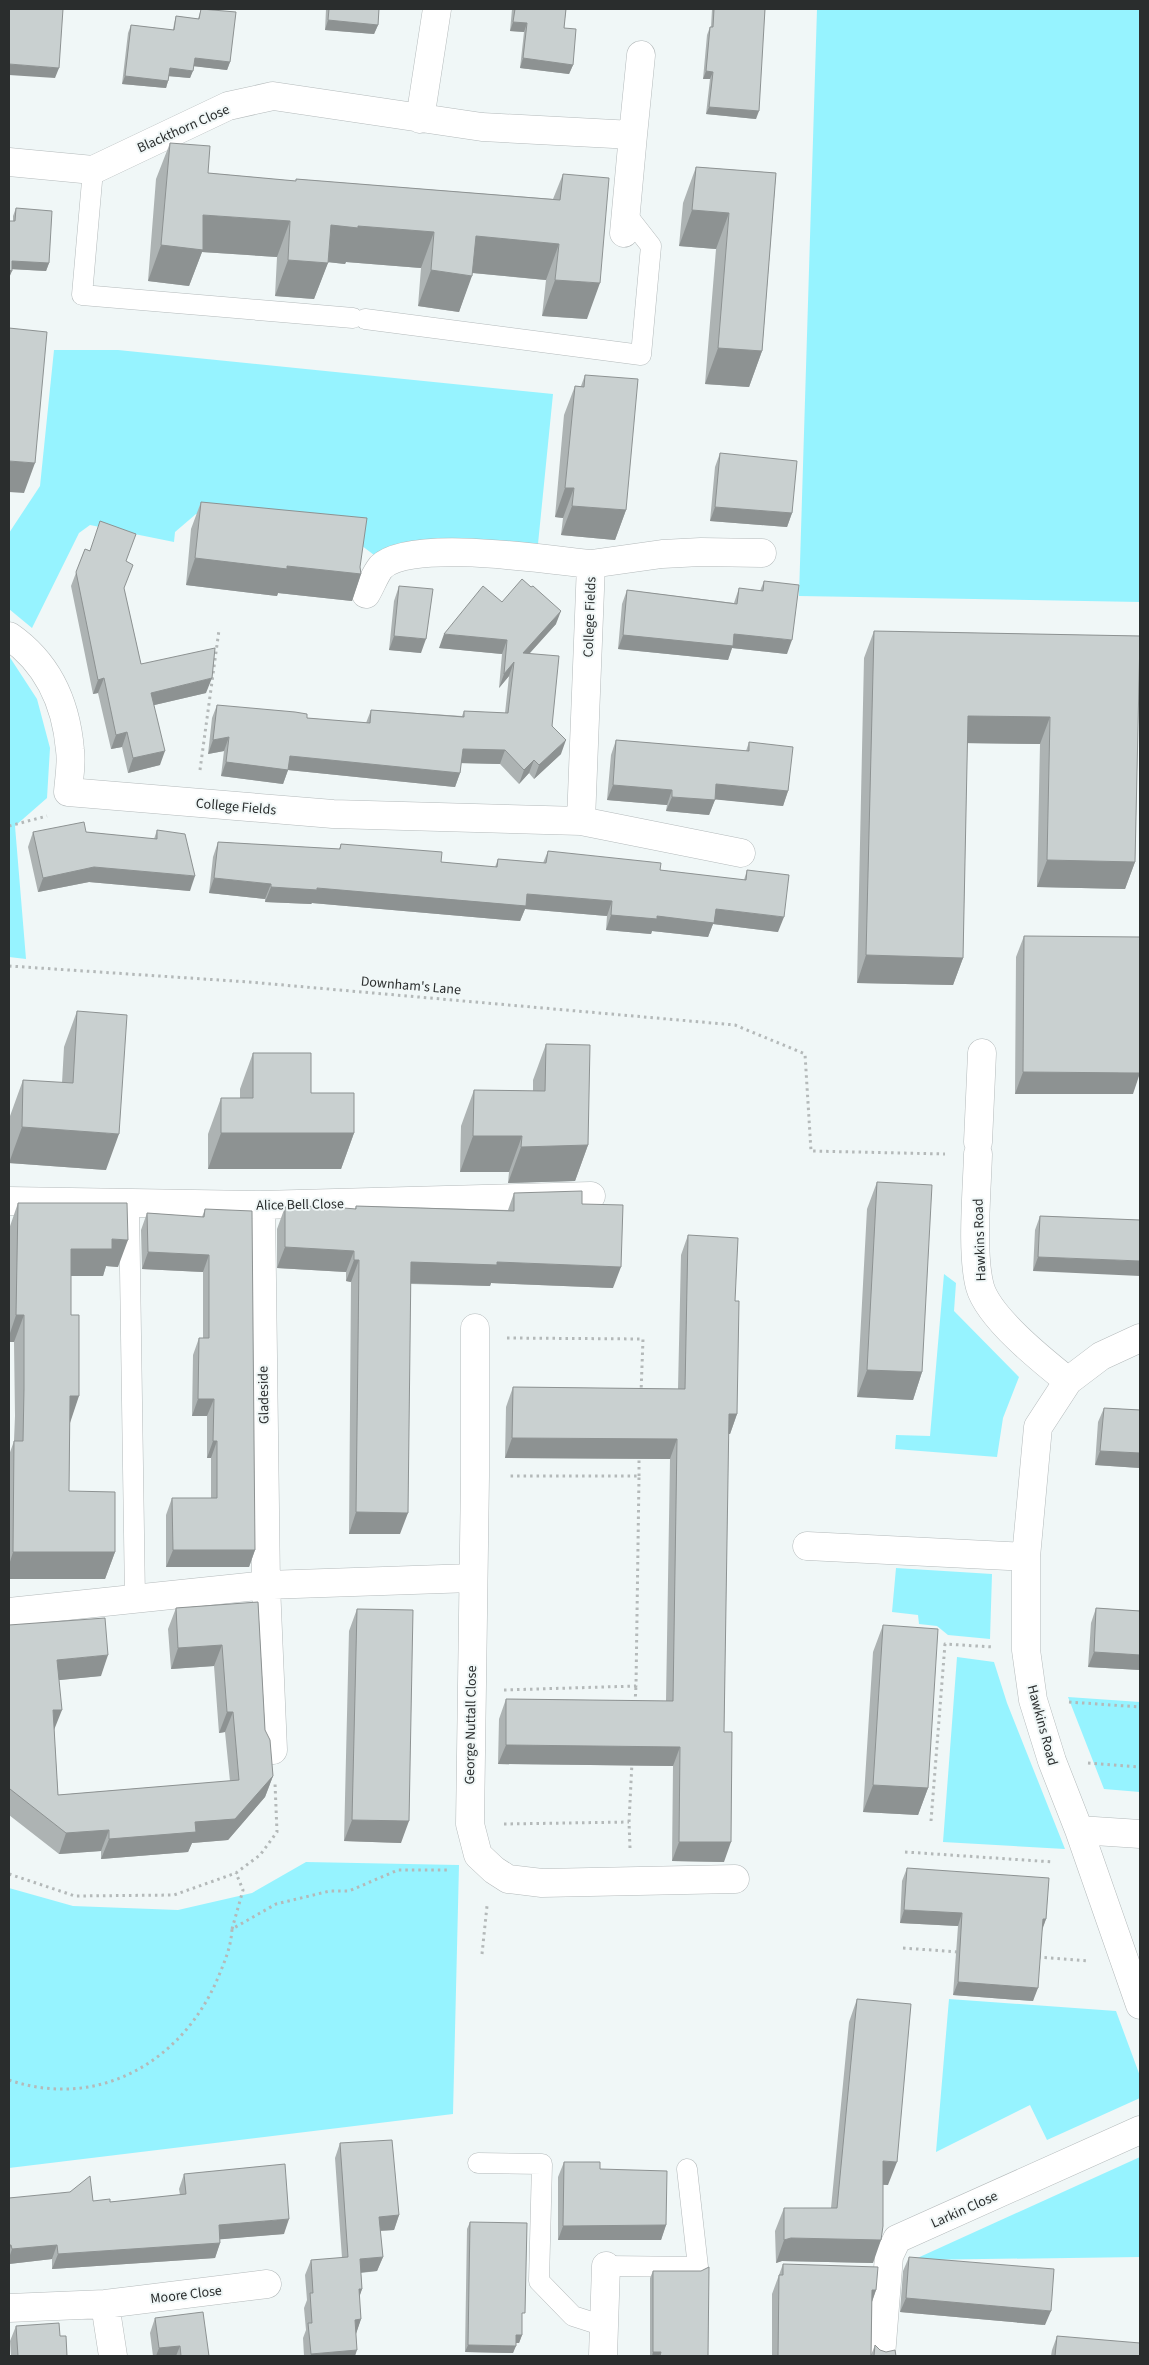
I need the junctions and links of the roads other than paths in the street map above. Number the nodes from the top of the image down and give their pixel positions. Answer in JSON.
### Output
{"nodes":[{"id":1,"x":437,"y":9,"type":"edge"},
{"id":2,"x":641,"y":55,"type":"dead end"},
{"id":3,"x":420,"y":119,"type":"junction"},
{"id":4,"x":633,"y":135,"type":"junction"},
{"id":5,"x":9,"y":162,"type":"edge"},
{"id":6,"x":92,"y":170,"type":"junction"},
{"id":7,"x":625,"y":223,"type":"joint"},
{"id":8,"x":762,"y":553,"type":"dead end"},
{"id":9,"x":591,"y":564,"type":"junction"},
{"id":10,"x":366,"y":594,"type":"dead end"},
{"id":11,"x":9,"y":636,"type":"edge"},
{"id":12,"x":581,"y":821,"type":"junction"},
{"id":13,"x":741,"y":853,"type":"dead end"},
{"id":14,"x":982,"y":1053,"type":"dead end"},
{"id":15,"x":591,"y":1196,"type":"dead end"},
{"id":16,"x":9,"y":1201,"type":"edge"},
{"id":17,"x":129,"y":1203,"type":"junction"},
{"id":18,"x":261,"y":1205,"type":"junction"},
{"id":19,"x":475,"y":1333,"type":"road end"},
{"id":20,"x":1140,"y":1338,"type":"edge"},
{"id":21,"x":1068,"y":1381,"type":"junction"},
{"id":22,"x":807,"y":1546,"type":"dead end"},
{"id":23,"x":1026,"y":1557,"type":"junction"},
{"id":24,"x":472,"y":1578,"type":"junction"},
{"id":25,"x":266,"y":1585,"type":"junction"},
{"id":26,"x":135,"y":1599,"type":"junction"},
{"id":27,"x":9,"y":1612,"type":"edge"},
{"id":28,"x":273,"y":1750,"type":"edge"},
{"id":29,"x":1079,"y":1830,"type":"junction"},
{"id":30,"x":1140,"y":1834,"type":"edge"},
{"id":31,"x":735,"y":1879,"type":"dead end"},
{"id":32,"x":1140,"y":2005,"type":"edge"},
{"id":33,"x":1140,"y":2130,"type":"edge"},
{"id":34,"x":478,"y":2163,"type":"dead end"},
{"id":35,"x":687,"y":2169,"type":"dead end"},
{"id":36,"x":606,"y":2266,"type":"joint"},
{"id":37,"x":267,"y":2284,"type":"dead end"},
{"id":38,"x":105,"y":2304,"type":"junction"},
{"id":39,"x":9,"y":2308,"type":"edge"},
{"id":40,"x":604,"y":2326,"type":"junction"},
{"id":41,"x":113,"y":2356,"type":"edge"},
{"id":42,"x":603,"y":2356,"type":"edge"},
{"id":43,"x":881,"y":2356,"type":"edge"}],
"edges":[{"from":1,"to":3,"type":"street"},
{"from":2,"to":4,"type":"street"},
{"from":3,"to":4,"type":"street","name":"Blackthorn Close"},
{"from":3,"to":6,"type":"street","name":"Blackthorn Close"},
{"from":4,"to":7,"type":"street"},
{"from":5,"to":6,"type":"street"},
{"from":6,"to":7,"type":"lane"},
{"from":8,"to":9,"type":"street","name":"College Fields"},
{"from":9,"to":10,"type":"street","name":"College Fields"},
{"from":9,"to":12,"type":"street","name":"College Fields"},
{"from":11,"to":12,"type":"street","name":"College Fields"},
{"from":12,"to":13,"type":"street","name":"College Fields"},
{"from":14,"to":21,"type":"street","name":"Hawkins Road"},
{"from":15,"to":18,"type":"street","name":"Alice Bell Close"},
{"from":16,"to":17,"type":"street","name":"Alice Bell Close"},
{"from":17,"to":18,"type":"street","name":"Alice Bell Close"},
{"from":17,"to":26,"type":"lane"},
{"from":18,"to":25,"type":"street","name":"Gladeside"},
{"from":19,"to":24,"type":"street","name":"George Nuttall Close"},
{"from":20,"to":21,"type":"street","name":"Hawkins Road"},
{"from":21,"to":23,"type":"street","name":"Hawkins Road"},
{"from":22,"to":23,"type":"street"},
{"from":23,"to":29,"type":"street","name":"Hawkins Road"},
{"from":24,"to":25,"type":"street"},
{"from":24,"to":31,"type":"street","name":"George Nuttall Close"},
{"from":25,"to":26,"type":"street"},
{"from":25,"to":28,"type":"street","name":"Gladeside"},
{"from":26,"to":27,"type":"street"},
{"from":29,"to":30,"type":"street"},
{"from":29,"to":32,"type":"street","name":"Hawkins Road"},
{"from":33,"to":43,"type":"street","name":"Larkin Close"},
{"from":34,"to":40,"type":"lane"},
{"from":35,"to":36,"type":"lane"},
{"from":36,"to":40,"type":"street"},
{"from":37,"to":38,"type":"street","name":"Moore Close"},
{"from":38,"to":39,"type":"street","name":"Moore Close"},
{"from":38,"to":41,"type":"street"},
{"from":40,"to":42,"type":"street"}]}
